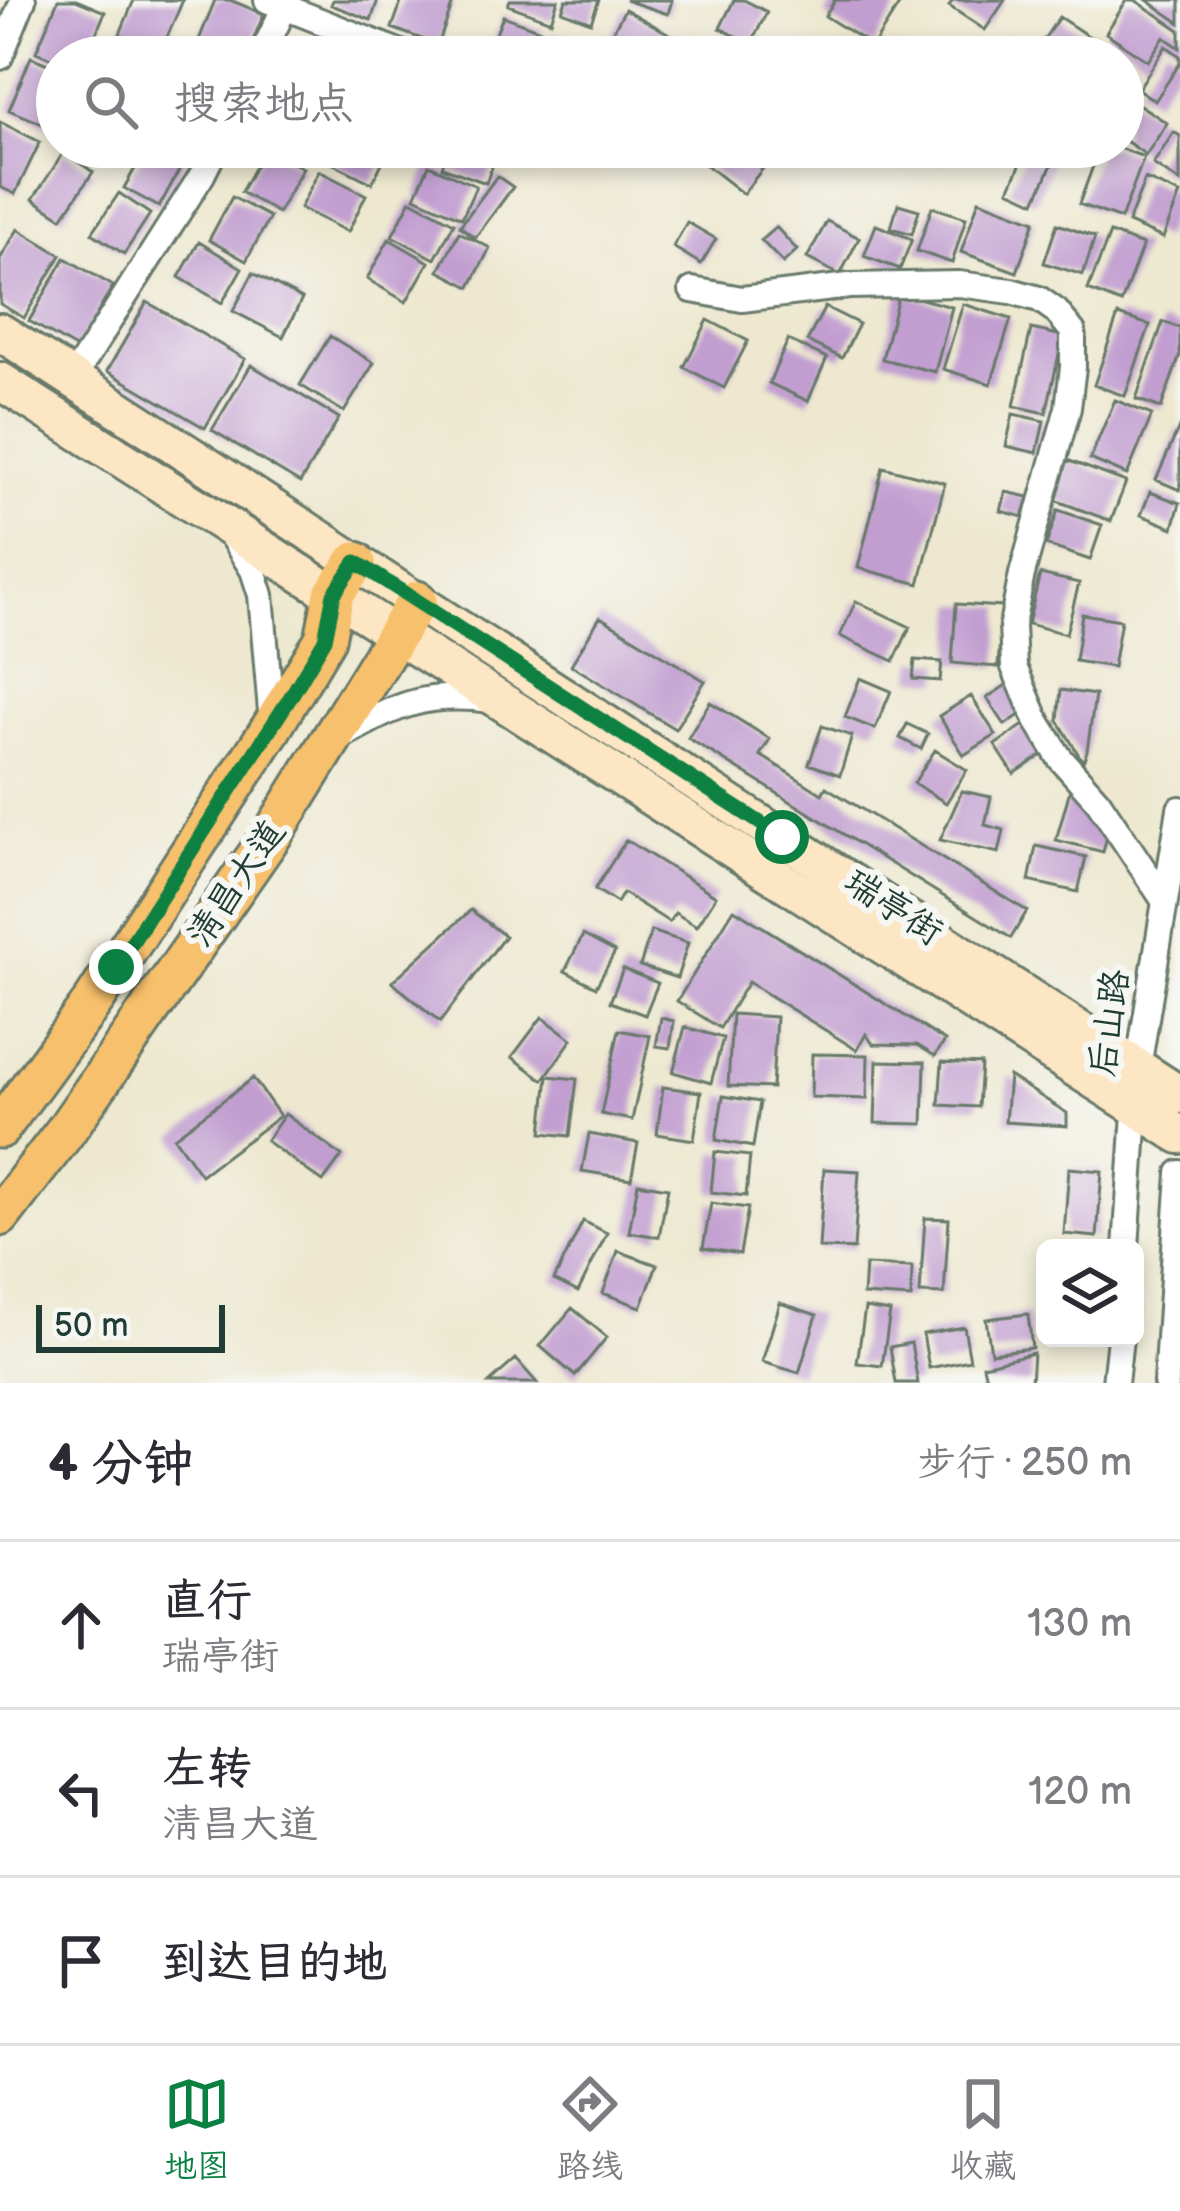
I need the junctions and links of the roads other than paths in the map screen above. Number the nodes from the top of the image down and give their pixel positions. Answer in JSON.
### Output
{"nodes":[{"id":1,"x":23,"y":0,"type":"edge"},
{"id":2,"x":280,"y":3,"type":"edge"},
{"id":3,"x":268,"y":36,"type":"edge"},
{"id":4,"x":361,"y":36,"type":"edge"},
{"id":5,"x":0,"y":58,"type":"edge"},
{"id":6,"x":206,"y":168,"type":"edge"},
{"id":7,"x":692,"y":290,"type":"dead end"},
{"id":8,"x":0,"y":332,"type":"edge"},
{"id":9,"x":73,"y":378,"type":"junction"},
{"id":10,"x":0,"y":381,"type":"edge"},
{"id":11,"x":225,"y":524,"type":"junction"},
{"id":12,"x":345,"y":578,"type":"junction"},
{"id":13,"x":408,"y":617,"type":"junction"},
{"id":14,"x":504,"y":702,"type":"junction"},
{"id":15,"x":272,"y":727,"type":"junction"},
{"id":16,"x":330,"y":742,"type":"junction"},
{"id":17,"x":1180,"y":809,"type":"edge"},
{"id":18,"x":1163,"y":900,"type":"junction"},
{"id":19,"x":1138,"y":1068,"type":"junction"},
{"id":20,"x":1180,"y":1095,"type":"edge"},
{"id":21,"x":1136,"y":1106,"type":"junction"},
{"id":22,"x":0,"y":1128,"type":"edge"},
{"id":23,"x":1180,"y":1135,"type":"edge"},
{"id":24,"x":1180,"y":1173,"type":"edge"},
{"id":25,"x":0,"y":1216,"type":"edge"},
{"id":26,"x":1127,"y":1239,"type":"edge"},
{"id":27,"x":1119,"y":1347,"type":"edge"},
{"id":28,"x":1115,"y":1383,"type":"edge"},
{"id":29,"x":1166,"y":1383,"type":"edge"}],
"edges":[{"from":1,"to":5,"type":"street"},
{"from":2,"to":3,"type":"street"},
{"from":2,"to":4,"type":"street"},
{"from":6,"to":9,"type":"street"},
{"from":7,"to":18,"type":"street"},
{"from":8,"to":9,"type":"main road","name":"瑞亭街"},
{"from":9,"to":12,"type":"main road","name":"瑞亭街"},
{"from":10,"to":11,"type":"main road","name":"瑞亭街"},
{"from":11,"to":12,"type":"main road","name":"瑞亭街"},
{"from":11,"to":15,"type":"street"},
{"from":12,"to":13,"type":"main road","name":"瑞亭街"},
{"from":12,"to":15,"type":"main road","name":"清昌大道"},
{"from":13,"to":14,"type":"main road","name":"瑞亭街"},
{"from":13,"to":16,"type":"main road","name":"清昌大道"},
{"from":13,"to":19,"type":"main road","name":"瑞亭街"},
{"from":14,"to":16,"type":"street"},
{"from":14,"to":21,"type":"main road","name":"瑞亭街"},
{"from":15,"to":22,"type":"main road","name":"清昌大道"},
{"from":16,"to":25,"type":"main road","name":"清昌大道"},
{"from":17,"to":18,"type":"street","name":"后山路"},
{"from":18,"to":19,"type":"street","name":"后山路"},
{"from":19,"to":20,"type":"main road","name":"瑞亭街"},
{"from":19,"to":21,"type":"street","name":"后山路"},
{"from":21,"to":23,"type":"main road","name":"瑞亭街"},
{"from":21,"to":26,"type":"street","name":"后山路"},
{"from":24,"to":29,"type":"street"},
{"from":27,"to":28,"type":"street"}]}
